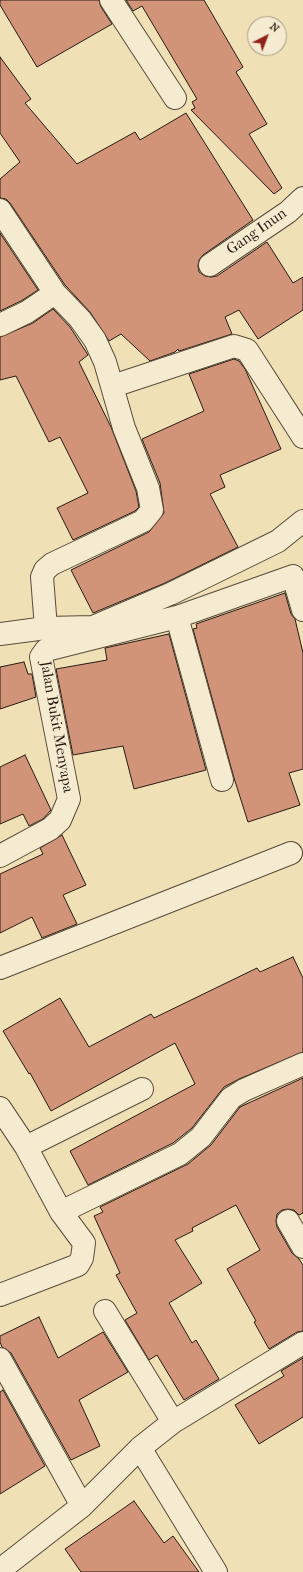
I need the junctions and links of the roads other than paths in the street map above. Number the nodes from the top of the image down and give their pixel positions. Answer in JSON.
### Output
{"nodes":[{"id":1,"x":111,"y":0,"type":"edge"},
{"id":2,"x":175,"y":98,"type":"dead end"},
{"id":3,"x":303,"y":198,"type":"edge"},
{"id":4,"x":0,"y":210,"type":"edge"},
{"id":5,"x":210,"y":265,"type":"dead end"},
{"id":6,"x":54,"y":293,"type":"junction"},
{"id":7,"x":0,"y":325,"type":"edge"},
{"id":8,"x":113,"y":386,"type":"junction"},
{"id":9,"x":303,"y":437,"type":"edge"},
{"id":10,"x":303,"y":521,"type":"edge"},
{"id":11,"x":298,"y":574,"type":"edge"},
{"id":12,"x":303,"y":610,"type":"edge"},
{"id":13,"x":177,"y":617,"type":"junction"},
{"id":14,"x":46,"y":628,"type":"junction"},
{"id":15,"x":0,"y":634,"type":"edge"},
{"id":16,"x":222,"y":780,"type":"dead end"},
{"id":17,"x":291,"y":853,"type":"dead end"},
{"id":18,"x":0,"y":856,"type":"edge"},
{"id":19,"x":0,"y":968,"type":"edge"},
{"id":20,"x":303,"y":1064,"type":"edge"},
{"id":21,"x":142,"y":1089,"type":"dead end"},
{"id":22,"x":0,"y":1108,"type":"edge"},
{"id":23,"x":26,"y":1147,"type":"junction"},
{"id":24,"x":61,"y":1212,"type":"junction"},
{"id":25,"x":288,"y":1222,"type":"dead end"},
{"id":26,"x":303,"y":1247,"type":"edge"},
{"id":27,"x":0,"y":1295,"type":"edge"},
{"id":28,"x":105,"y":1311,"type":"dead end"},
{"id":29,"x":303,"y":1343,"type":"edge"},
{"id":30,"x":0,"y":1360,"type":"edge"},
{"id":31,"x":173,"y":1422,"type":"junction"},
{"id":32,"x":140,"y":1448,"type":"junction"},
{"id":33,"x":82,"y":1506,"type":"junction"},
{"id":34,"x":0,"y":1570,"type":"edge"},
{"id":35,"x":216,"y":1572,"type":"edge"}],
"edges":[{"from":1,"to":2,"type":"street"},
{"from":3,"to":5,"type":"street","name":"Gang Inun"},
{"from":4,"to":6,"type":"street"},
{"from":6,"to":7,"type":"street"},
{"from":6,"to":8,"type":"street"},
{"from":8,"to":9,"type":"street"},
{"from":8,"to":14,"type":"street"},
{"from":10,"to":14,"type":"street"},
{"from":11,"to":12,"type":"street"},
{"from":11,"to":13,"type":"street","name":"Jalan Bukit Menyapa"},
{"from":13,"to":16,"type":"street"},
{"from":13,"to":18,"type":"street","name":"Jalan Bukit Menyapa"},
{"from":14,"to":15,"type":"street"},
{"from":17,"to":19,"type":"street"},
{"from":20,"to":24,"type":"street"},
{"from":21,"to":23,"type":"street"},
{"from":22,"to":23,"type":"street"},
{"from":23,"to":24,"type":"street"},
{"from":24,"to":27,"type":"street"},
{"from":25,"to":26,"type":"street"},
{"from":28,"to":31,"type":"street"},
{"from":29,"to":31,"type":"street"},
{"from":30,"to":33,"type":"street"},
{"from":31,"to":32,"type":"street"},
{"from":32,"to":33,"type":"street"},
{"from":32,"to":35,"type":"street"},
{"from":33,"to":34,"type":"street"}]}
